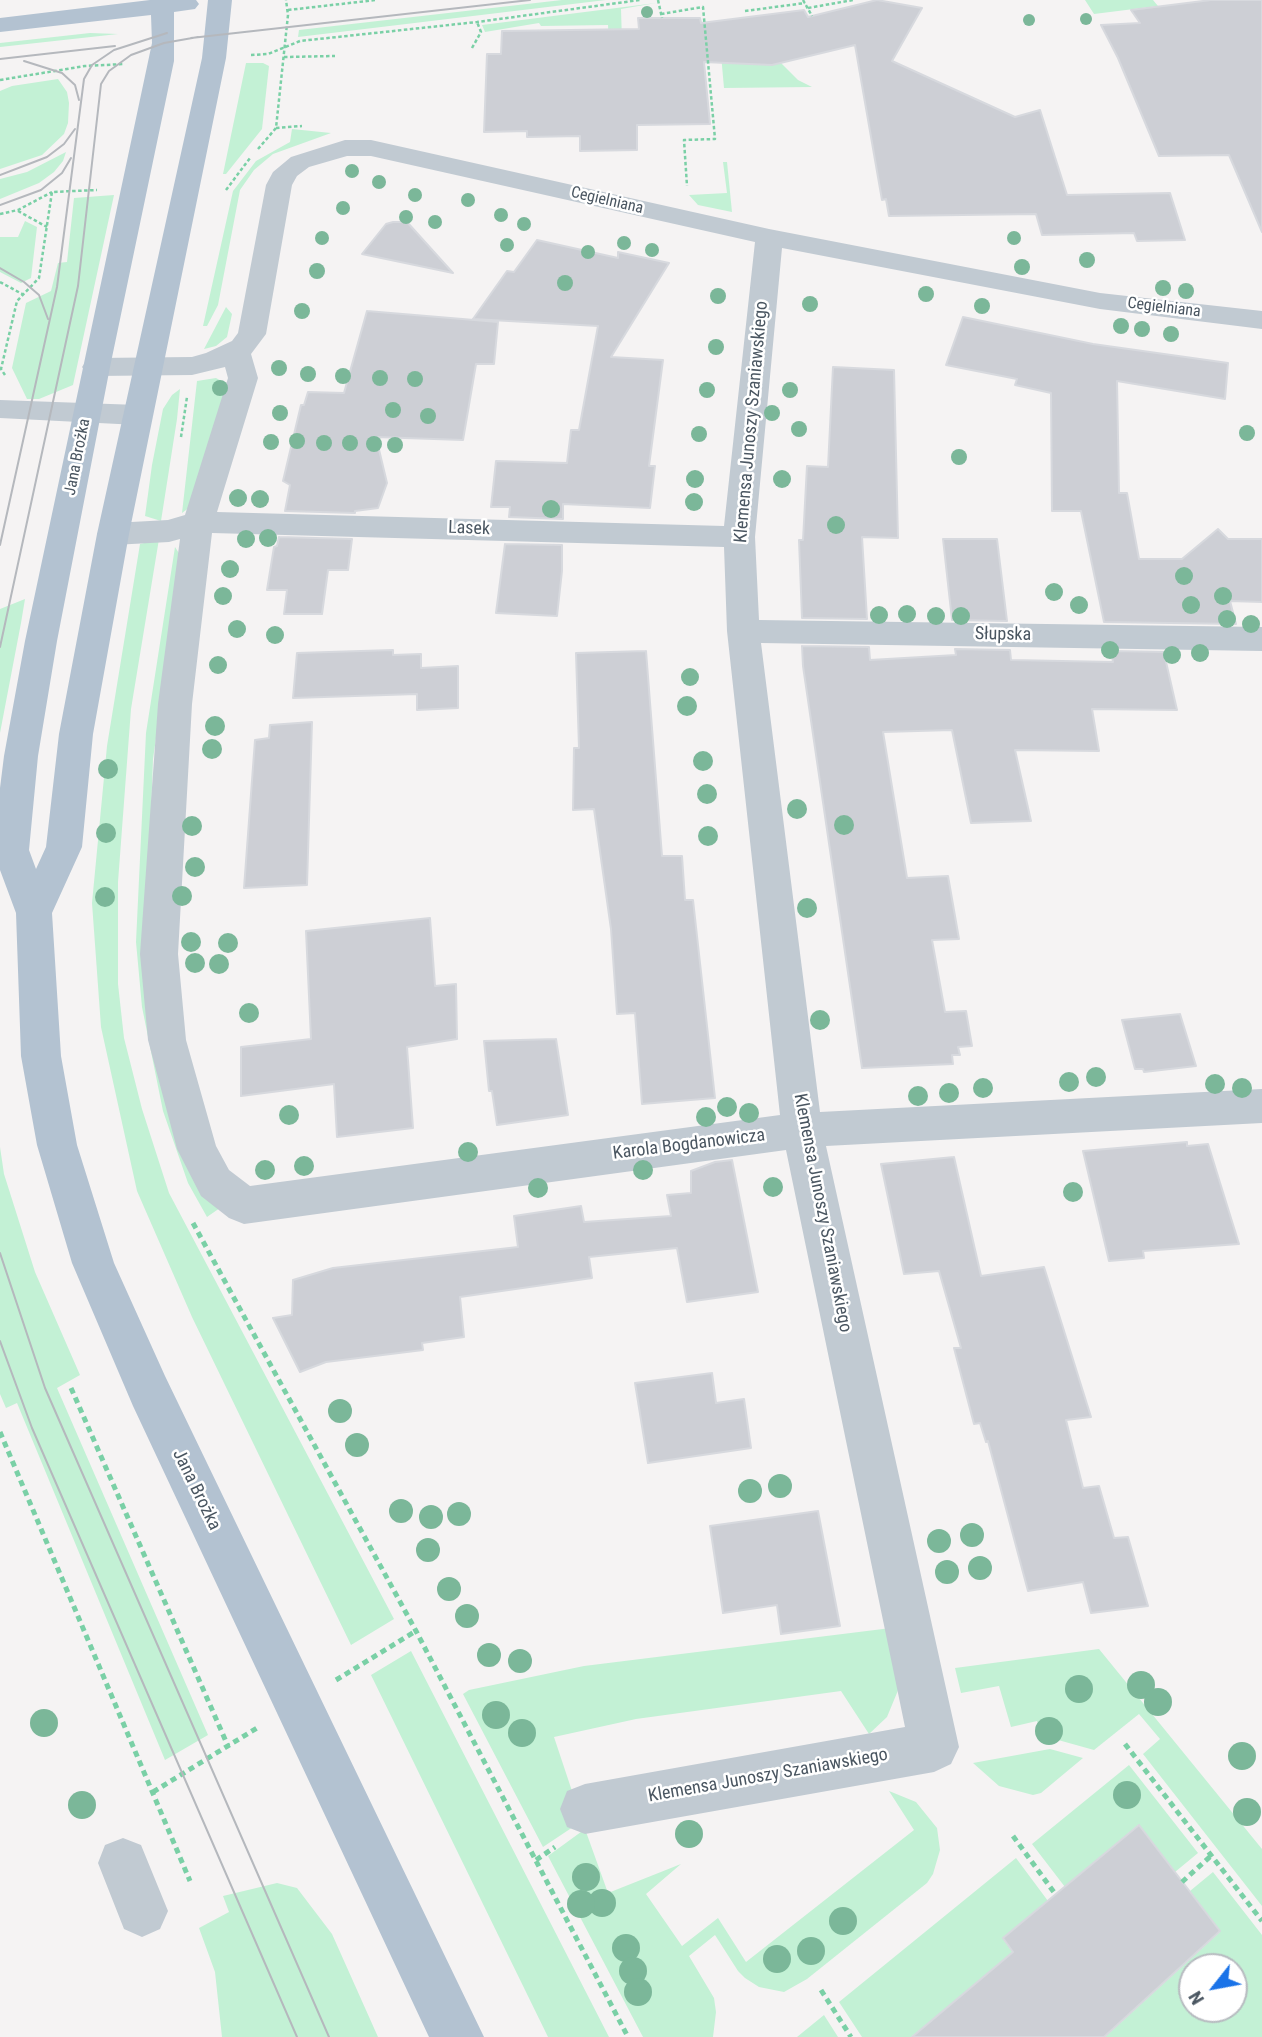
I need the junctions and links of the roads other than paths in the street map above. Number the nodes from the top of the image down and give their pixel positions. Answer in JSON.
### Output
{"nodes":[{"id":1,"x":221,"y":0,"type":"edge"},
{"id":2,"x":163,"y":3,"type":"edge"},
{"id":3,"x":0,"y":25,"type":"edge"},
{"id":4,"x":769,"y":237,"type":"junction"},
{"id":5,"x":1262,"y":320,"type":"edge"},
{"id":6,"x":236,"y":352,"type":"junction"},
{"id":7,"x":148,"y":366,"type":"junction"},
{"id":8,"x":96,"y":367,"type":"junction"},
{"id":9,"x":5,"y":410,"type":"edge"},
{"id":10,"x":87,"y":412,"type":"junction"},
{"id":11,"x":138,"y":415,"type":"junction"},
{"id":12,"x":198,"y":522,"type":"junction"},
{"id":13,"x":113,"y":534,"type":"junction"},
{"id":14,"x":739,"y":537,"type":"junction"},
{"id":15,"x":743,"y":631,"type":"junction"},
{"id":16,"x":1262,"y":639,"type":"edge"},
{"id":17,"x":34,"y":913,"type":"junction"},
{"id":18,"x":1262,"y":1106,"type":"edge"},
{"id":19,"x":802,"y":1130,"type":"junction"},
{"id":20,"x":585,"y":1809,"type":"dead end"},
{"id":21,"x":123,"y":1863,"type":"dead end"},
{"id":22,"x":142,"y":1910,"type":"dead end"},
{"id":23,"x":457,"y":2037,"type":"edge"}],
"edges":[{"from":1,"to":2,"type":"main road"},
{"from":1,"to":7,"type":"main road","name":"Jana Brożka"},
{"from":2,"to":3,"type":"main road"},
{"from":2,"to":8,"type":"main road","name":"Jana Brożka"},
{"from":4,"to":5,"type":"street","name":"Cegielniana"},
{"from":4,"to":6,"type":"street","name":"Cegielniana"},
{"from":4,"to":14,"type":"street","name":"Klemensa Junoszy Szaniawskiego"},
{"from":6,"to":7,"type":"street"},
{"from":6,"to":12,"type":"street"},
{"from":7,"to":8,"type":"street"},
{"from":7,"to":11,"type":"main road","name":"Jana Brożka"},
{"from":8,"to":10,"type":"main road","name":"Jana Brożka"},
{"from":9,"to":10,"type":"street"},
{"from":10,"to":11,"type":"street"},
{"from":10,"to":17,"type":"main road","name":"Jana Brożka"},
{"from":11,"to":13,"type":"main road","name":"Jana Brożka"},
{"from":12,"to":13,"type":"street"},
{"from":12,"to":14,"type":"street","name":"Lasek"},
{"from":12,"to":19,"type":"street","name":"Karola Bogdanowicza"},
{"from":13,"to":17,"type":"main road","name":"Jana Brożka"},
{"from":14,"to":15,"type":"street","name":"Klemensa Junoszy Szaniawskiego"},
{"from":15,"to":16,"type":"street","name":"Słupska"},
{"from":15,"to":19,"type":"street","name":"Klemensa Junoszy Szaniawskiego"},
{"from":17,"to":23,"type":"main road","name":"Jana Brożka"},
{"from":18,"to":19,"type":"street","name":"Karola Bogdanowicza"},
{"from":19,"to":20,"type":"street","name":"Klemensa Junoszy Szaniawskiego"},
{"from":21,"to":22,"type":"street"}]}
